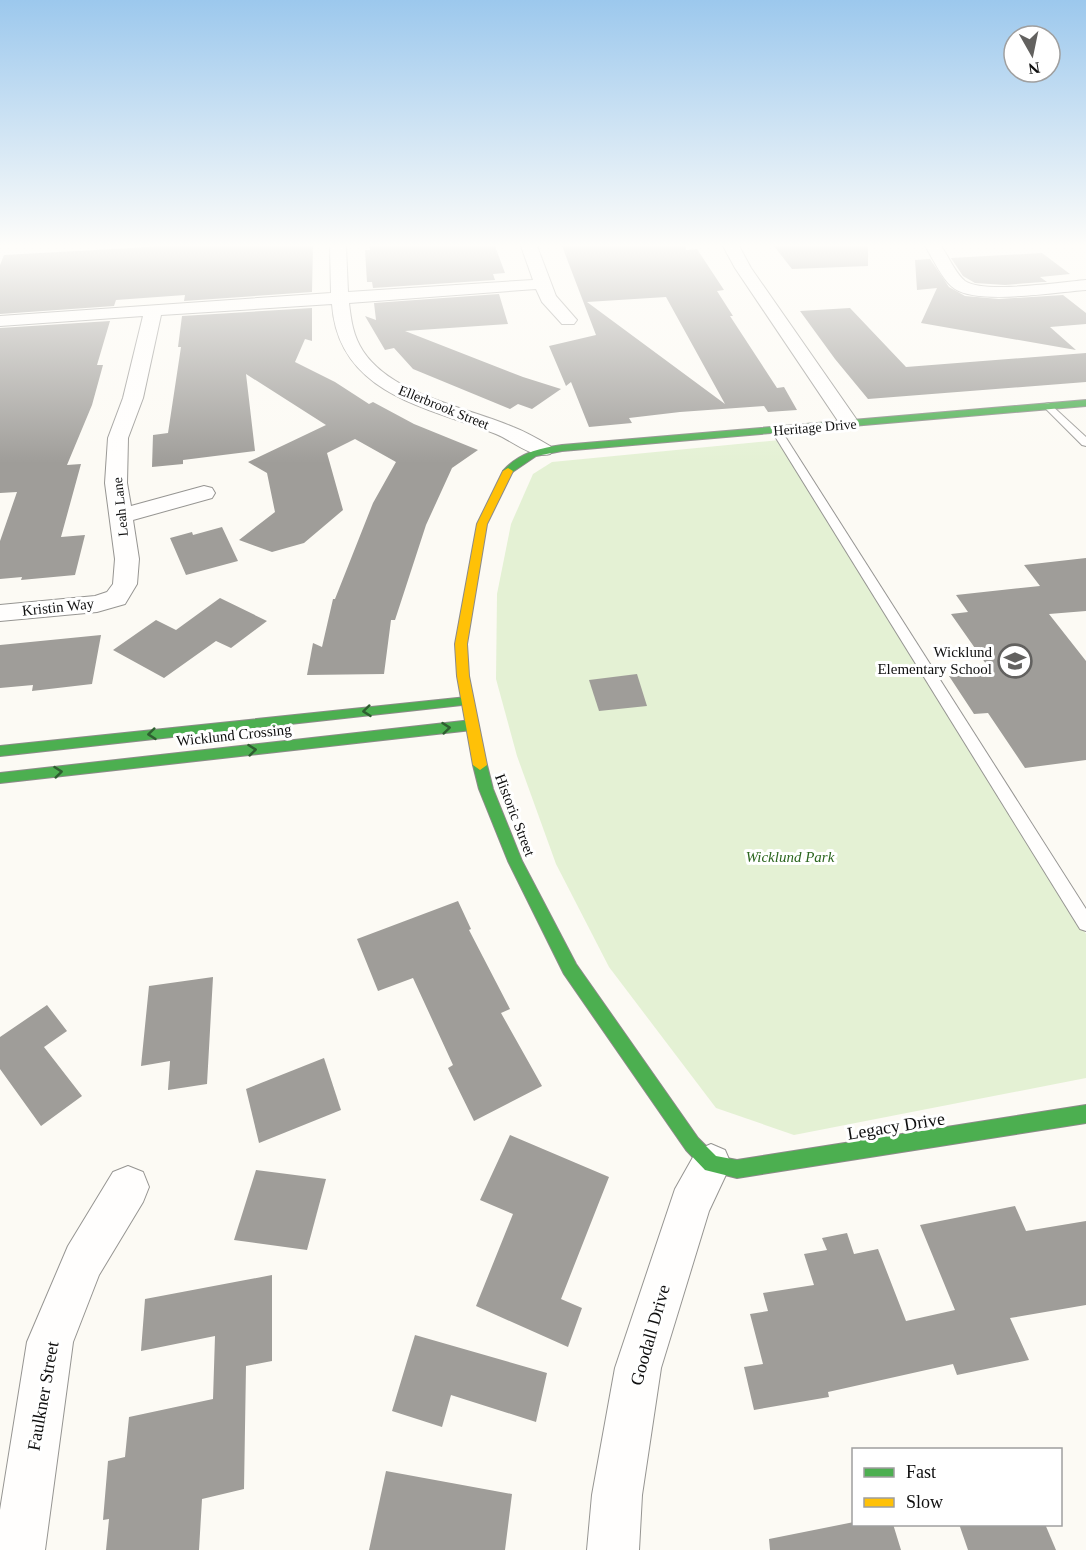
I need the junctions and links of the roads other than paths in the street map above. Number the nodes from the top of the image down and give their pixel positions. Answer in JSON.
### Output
{"nodes":[{"id":1,"x":41,"y":318,"type":"edge"},
{"id":2,"x":151,"y":318,"type":"edge"},
{"id":3,"x":343,"y":318,"type":"edge"},
{"id":4,"x":778,"y":318,"type":"edge"},
{"id":5,"x":0,"y":321,"type":"edge"},
{"id":6,"x":1086,"y":403,"type":"edge"},
{"id":7,"x":1049,"y":406,"type":"junction"},
{"id":8,"x":849,"y":423,"type":"junction"},
{"id":9,"x":776,"y":430,"type":"junction"},
{"id":10,"x":1086,"y":443,"type":"edge"},
{"id":11,"x":543,"y":450,"type":"junction"},
{"id":12,"x":204,"y":493,"type":"dead end"},
{"id":13,"x":120,"y":516,"type":"junction"},
{"id":14,"x":116,"y":598,"type":"joint"},
{"id":15,"x":0,"y":613,"type":"edge"},
{"id":16,"x":467,"y":701,"type":"junction"},
{"id":17,"x":472,"y":725,"type":"junction"},
{"id":18,"x":0,"y":751,"type":"edge"},
{"id":19,"x":0,"y":778,"type":"edge"},
{"id":20,"x":1086,"y":924,"type":"edge"},
{"id":21,"x":1086,"y":1114,"type":"edge"},
{"id":22,"x":711,"y":1164,"type":"junction"},
{"id":23,"x":128,"y":1187,"type":"dead end"},
{"id":24,"x":19,"y":1550,"type":"edge"},
{"id":25,"x":613,"y":1550,"type":"edge"}],
"edges":[{"from":1,"to":5,"type":"street"},
{"from":2,"to":13,"type":"street","name":"Leah Lane"},
{"from":3,"to":11,"type":"street","name":"Ellerbrook Street"},
{"from":4,"to":8,"type":"street"},
{"from":6,"to":7,"type":"street","name":"Heritage Drive"},
{"from":7,"to":8,"type":"street","name":"Heritage Drive"},
{"from":7,"to":10,"type":"lane"},
{"from":8,"to":9,"type":"street","name":"Heritage Drive"},
{"from":9,"to":11,"type":"street","name":"Heritage Drive"},
{"from":9,"to":20,"type":"lane"},
{"from":11,"to":16,"type":"street","name":"Historic Street"},
{"from":12,"to":13,"type":"street"},
{"from":13,"to":14,"type":"street","name":"Leah Lane"},
{"from":14,"to":15,"type":"street","name":"Kristin Way"},
{"from":16,"to":17,"type":"street","name":"Historic Street"},
{"from":16,"to":18,"type":"street","name":"Wicklund Crossing","one_way":true},
{"from":19,"to":17,"type":"street","name":"Wicklund Crossing","one_way":true},
{"from":17,"to":22,"type":"street","name":"Historic Street"},
{"from":21,"to":22,"type":"street","name":"Legacy Drive"},
{"from":22,"to":25,"type":"street","name":"Goodall Drive"},
{"from":23,"to":24,"type":"street","name":"Faulkner Street"}]}
